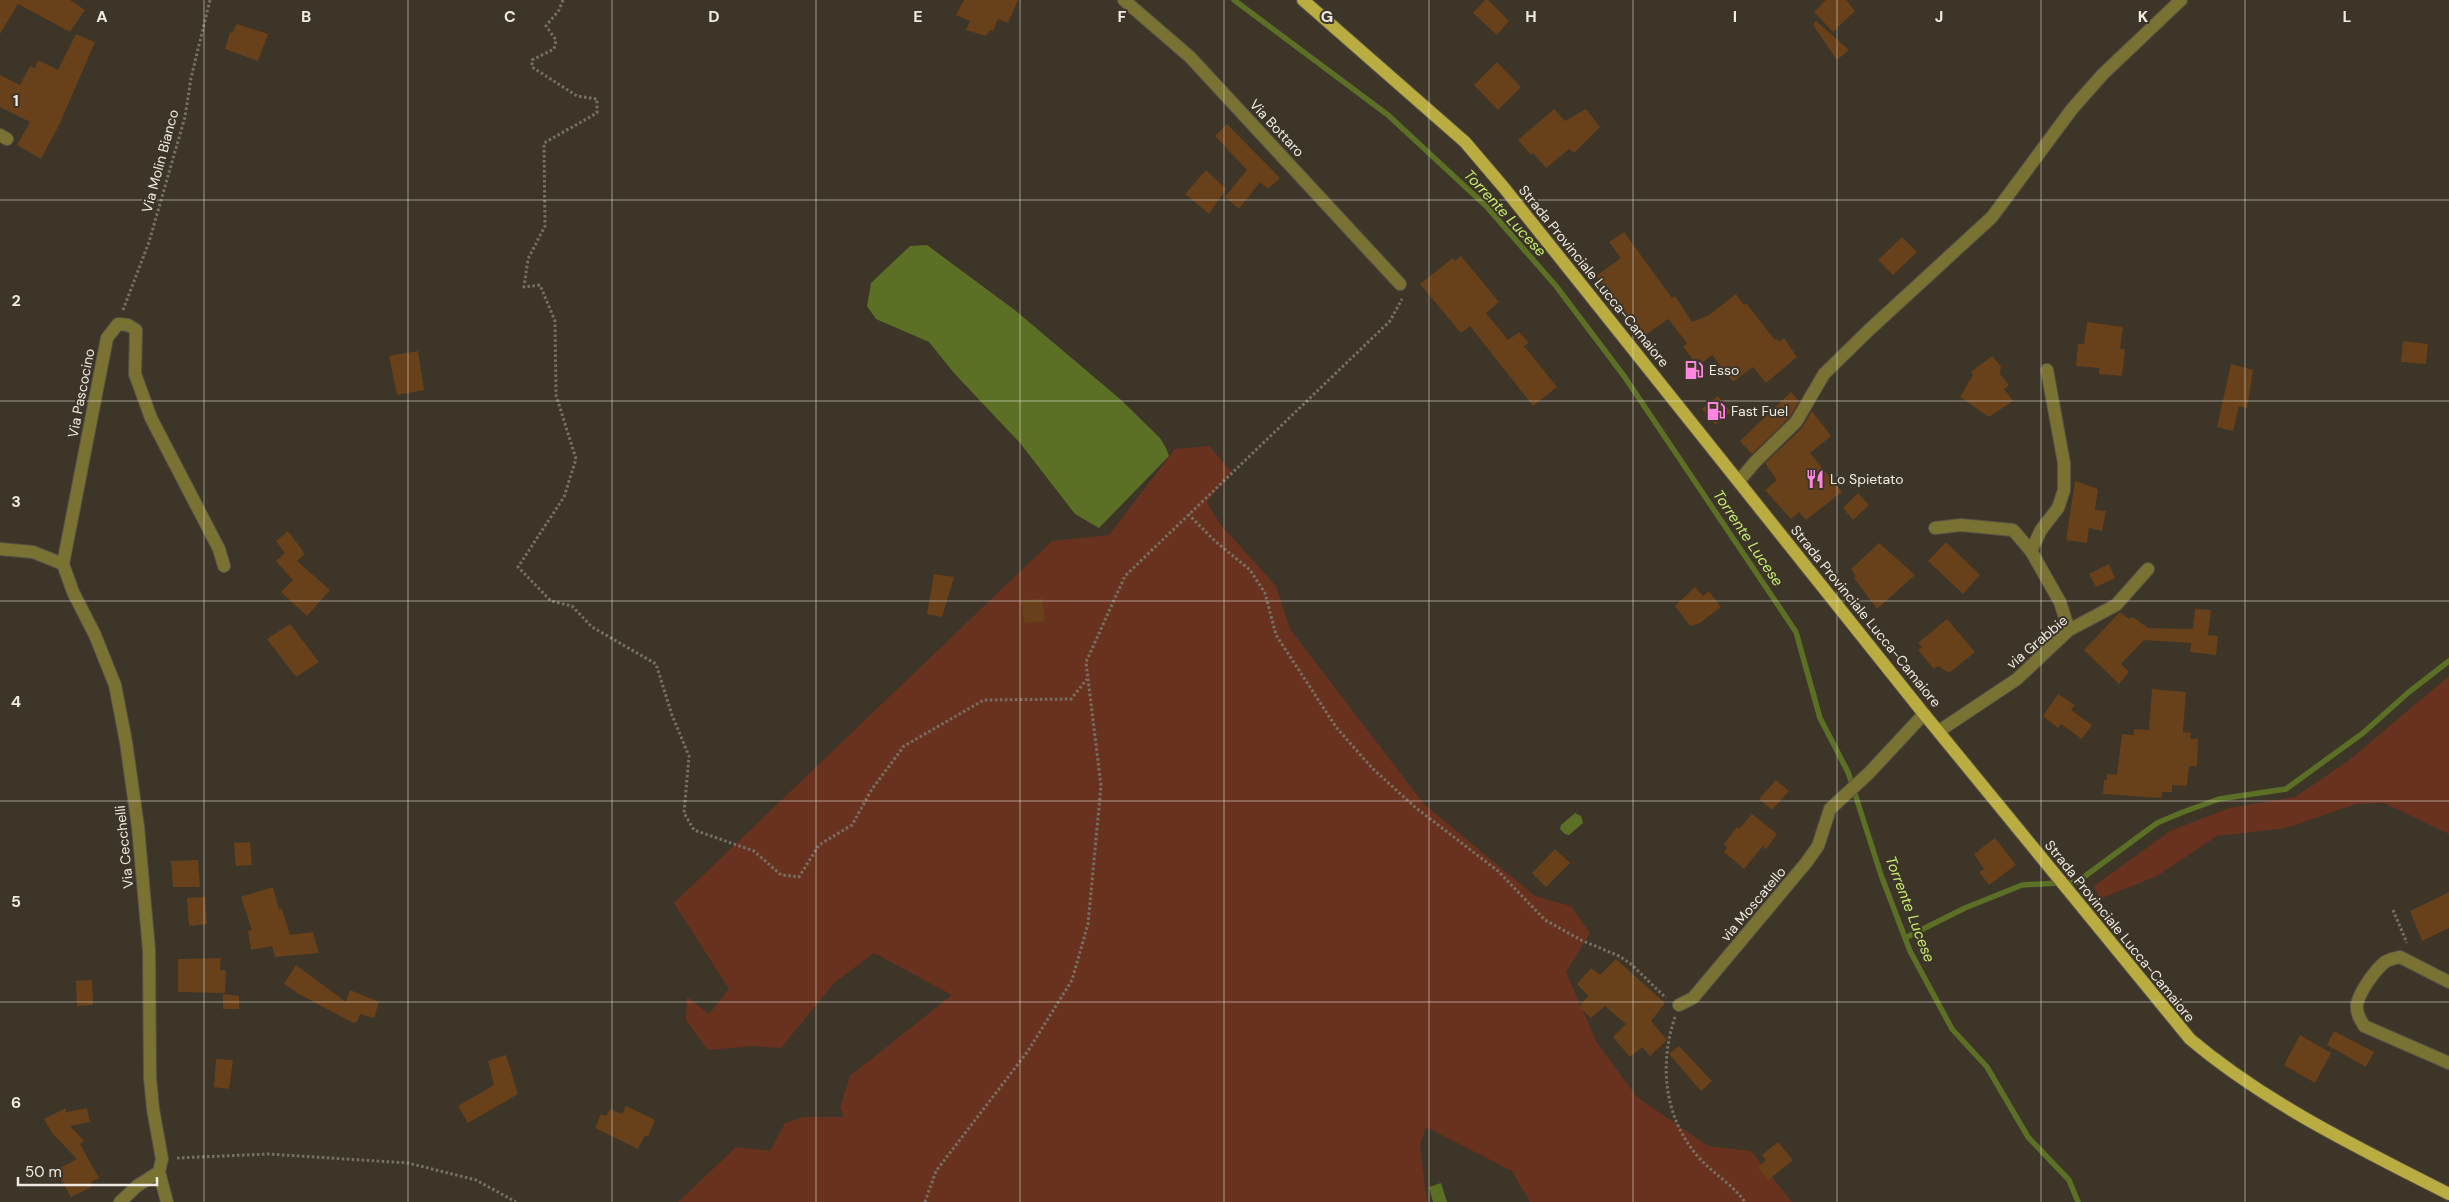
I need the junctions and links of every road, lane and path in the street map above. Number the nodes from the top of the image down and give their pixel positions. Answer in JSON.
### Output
{"nodes":[{"id":1,"x":210,"y":0,"type":"edge"},
{"id":2,"x":563,"y":0,"type":"edge"},
{"id":3,"x":1124,"y":0,"type":"edge"},
{"id":4,"x":1302,"y":0,"type":"edge"},
{"id":5,"x":2181,"y":0,"type":"edge"},
{"id":6,"x":1400,"y":284,"type":"joint"},
{"id":7,"x":118,"y":324,"type":"junction"},
{"id":8,"x":2047,"y":370,"type":"dead end"},
{"id":9,"x":1739,"y":481,"type":"junction"},
{"id":10,"x":1188,"y":514,"type":"junction"},
{"id":11,"x":1935,"y":528,"type":"dead end"},
{"id":12,"x":0,"y":549,"type":"edge"},
{"id":13,"x":2031,"y":551,"type":"junction"},
{"id":14,"x":63,"y":564,"type":"junction"},
{"id":15,"x":224,"y":566,"type":"dead end"},
{"id":16,"x":2148,"y":569,"type":"dead end"},
{"id":17,"x":2069,"y":630,"type":"junction"},
{"id":18,"x":1087,"y":679,"type":"junction"},
{"id":19,"x":1924,"y":714,"type":"junction"},
{"id":20,"x":1939,"y":731,"type":"junction"},
{"id":21,"x":2394,"y":910,"type":"dead end"},
{"id":22,"x":2400,"y":957,"type":"junction"},
{"id":23,"x":2449,"y":982,"type":"edge"},
{"id":24,"x":1679,"y":1005,"type":"junction"},
{"id":25,"x":2449,"y":1063,"type":"edge"},
{"id":26,"x":160,"y":1165,"type":"junction"},
{"id":27,"x":2449,"y":1194,"type":"edge"},
{"id":28,"x":120,"y":1202,"type":"edge"},
{"id":29,"x":167,"y":1202,"type":"edge"},
{"id":30,"x":516,"y":1202,"type":"edge"},
{"id":31,"x":925,"y":1202,"type":"edge"},
{"id":32,"x":1745,"y":1202,"type":"edge"}],
"edges":[{"from":1,"to":7,"type":"path","name":"Via Molin Bianco"},
{"from":2,"to":18,"type":"path"},
{"from":3,"to":6,"type":"street","name":"Via Bottaro"},
{"from":4,"to":9,"type":"main road","name":"Strada Provinciale Lucca-Camaiore"},
{"from":5,"to":9,"type":"street"},
{"from":6,"to":10,"type":"path"},
{"from":7,"to":14,"type":"street","name":"Via Pascocino"},
{"from":7,"to":15,"type":"street"},
{"from":8,"to":13,"type":"street"},
{"from":9,"to":19,"type":"main road","name":"Strada Provinciale Lucca-Camaiore"},
{"from":10,"to":18,"type":"path"},
{"from":10,"to":24,"type":"path"},
{"from":11,"to":13,"type":"street"},
{"from":12,"to":14,"type":"street"},
{"from":13,"to":17,"type":"street"},
{"from":14,"to":26,"type":"street","name":"Via Cecchelli"},
{"from":16,"to":17,"type":"street","name":"via Grabbie"},
{"from":17,"to":20,"type":"street","name":"via Grabbie"},
{"from":18,"to":31,"type":"path"},
{"from":19,"to":20,"type":"main road","name":"Strada Provinciale Lucca-Camaiore"},
{"from":19,"to":24,"type":"street","name":"via Moscatello"},
{"from":20,"to":27,"type":"main road","name":"Strada Provinciale Lucca-Camaiore"},
{"from":21,"to":22,"type":"path"},
{"from":22,"to":23,"type":"street"},
{"from":22,"to":25,"type":"street"},
{"from":24,"to":32,"type":"path"},
{"from":26,"to":28,"type":"street"},
{"from":26,"to":29,"type":"street","name":"Via Cecchelli"},
{"from":26,"to":30,"type":"path"}]}
